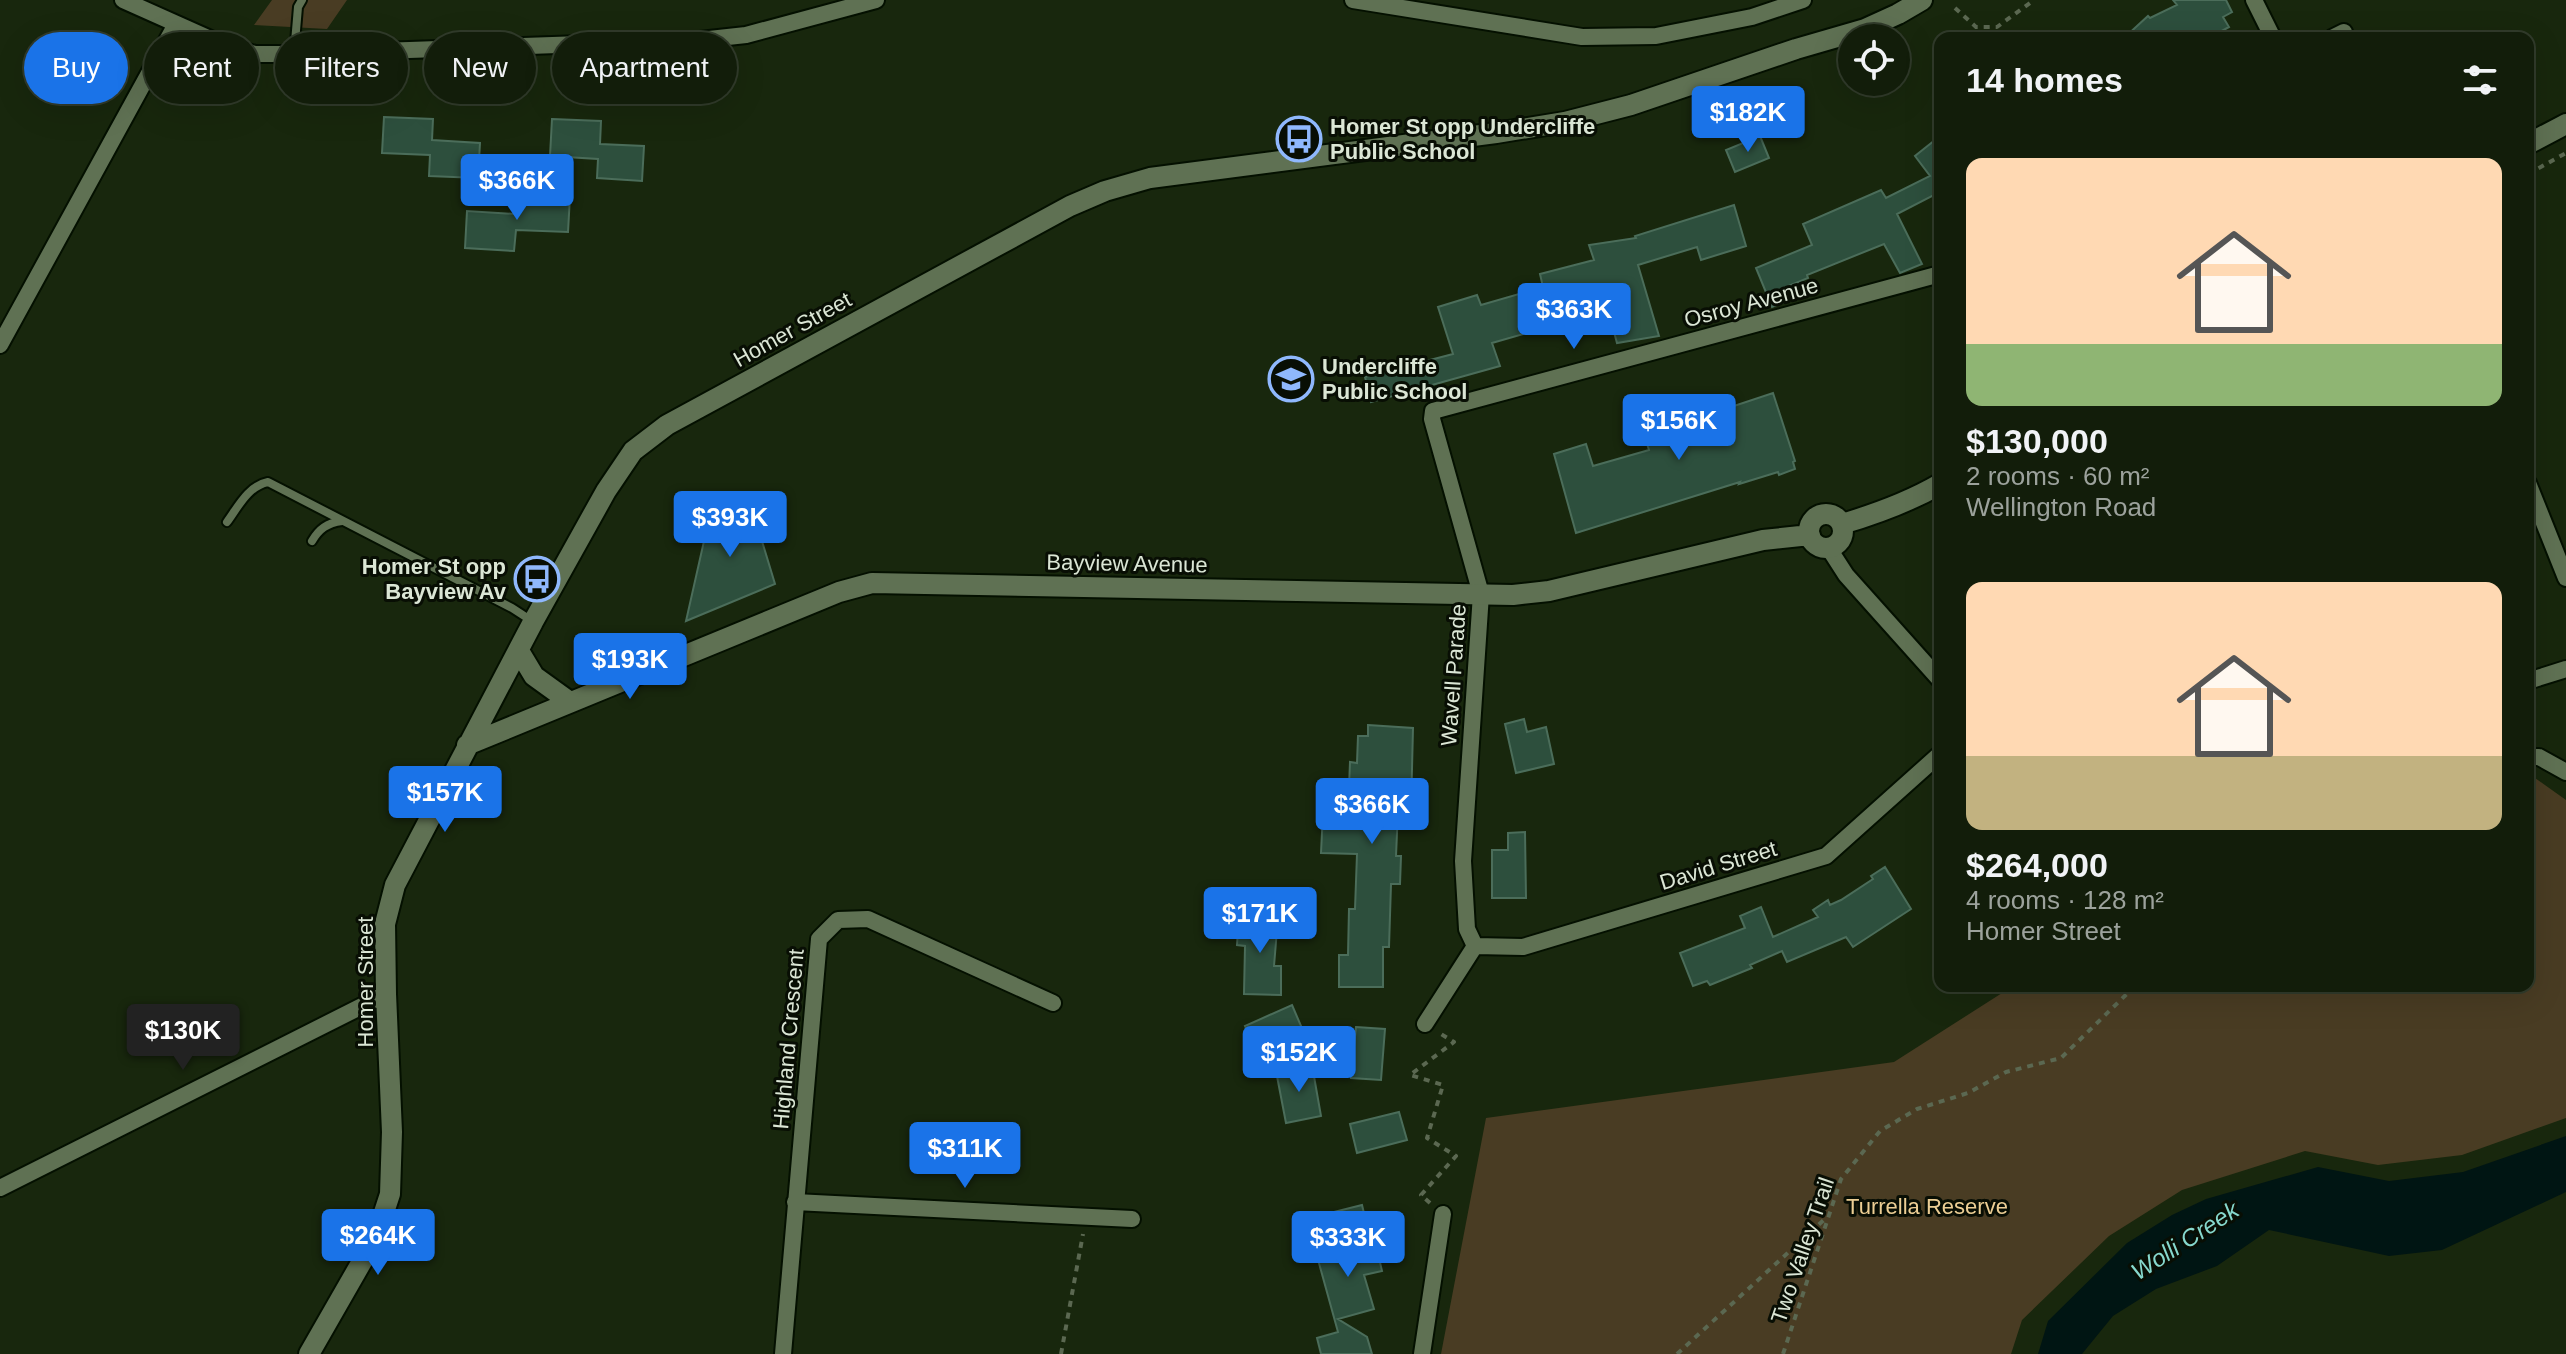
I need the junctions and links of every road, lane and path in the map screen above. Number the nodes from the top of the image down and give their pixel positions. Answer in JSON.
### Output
{"nodes":[{"id":1,"x":123,"y":0,"type":"edge"},
{"id":2,"x":302,"y":0,"type":"edge"},
{"id":3,"x":876,"y":0,"type":"edge"},
{"id":4,"x":1353,"y":0,"type":"edge"},
{"id":5,"x":1803,"y":0,"type":"edge"},
{"id":6,"x":1888,"y":0,"type":"edge"},
{"id":7,"x":1922,"y":0,"type":"edge"},
{"id":8,"x":2034,"y":0,"type":"edge"},
{"id":9,"x":2254,"y":0,"type":"edge"},
{"id":10,"x":1955,"y":8,"type":"dead end"},
{"id":11,"x":1884,"y":22,"type":"junction"},
{"id":12,"x":176,"y":24,"type":"junction"},
{"id":13,"x":296,"y":32,"type":"edge"},
{"id":14,"x":2270,"y":32,"type":"edge"},
{"id":15,"x":408,"y":50,"type":"edge"},
{"id":16,"x":275,"y":54,"type":"edge"},
{"id":17,"x":2566,"y":124,"type":"edge"},
{"id":18,"x":2534,"y":141,"type":"edge"},
{"id":19,"x":2566,"y":153,"type":"edge"},
{"id":20,"x":2534,"y":171,"type":"edge"},
{"id":21,"x":1934,"y":276,"type":"edge"},
{"id":22,"x":0,"y":345,"type":"edge"},
{"id":23,"x":1934,"y":487,"type":"edge"},
{"id":24,"x":2534,"y":498,"type":"edge"},
{"id":25,"x":343,"y":521,"type":"junction"},
{"id":26,"x":227,"y":522,"type":"dead end"},
{"id":27,"x":1842,"y":524,"type":"junction"},
{"id":28,"x":1810,"y":535,"type":"junction"},
{"id":29,"x":312,"y":541,"type":"dead end"},
{"id":30,"x":1828,"y":547,"type":"junction"},
{"id":31,"x":2566,"y":578,"type":"edge"},
{"id":32,"x":1481,"y":594,"type":"junction"},
{"id":33,"x":533,"y":622,"type":"junction"},
{"id":34,"x":519,"y":651,"type":"junction"},
{"id":35,"x":2566,"y":669,"type":"edge"},
{"id":36,"x":1934,"y":673,"type":"edge"},
{"id":37,"x":2534,"y":679,"type":"edge"},
{"id":38,"x":570,"y":702,"type":"junction"},
{"id":39,"x":467,"y":745,"type":"junction"},
{"id":40,"x":2534,"y":757,"type":"edge"},
{"id":41,"x":1934,"y":759,"type":"edge"},
{"id":42,"x":2566,"y":772,"type":"edge"},
{"id":43,"x":1475,"y":946,"type":"junction"},
{"id":44,"x":2129,"y":992,"type":"edge"},
{"id":45,"x":386,"y":994,"type":"junction"},
{"id":46,"x":1053,"y":1003,"type":"dead end"},
{"id":47,"x":1425,"y":1024,"type":"joint"},
{"id":48,"x":0,"y":1188,"type":"edge"},
{"id":49,"x":795,"y":1202,"type":"junction"},
{"id":50,"x":1443,"y":1214,"type":"joint"},
{"id":51,"x":1086,"y":1216,"type":"junction"},
{"id":52,"x":1828,"y":1216,"type":"junction"},
{"id":53,"x":1132,"y":1219,"type":"dead end"},
{"id":54,"x":309,"y":1354,"type":"edge"},
{"id":55,"x":783,"y":1354,"type":"edge"},
{"id":56,"x":1061,"y":1354,"type":"edge"},
{"id":57,"x":1422,"y":1354,"type":"edge"},
{"id":58,"x":1677,"y":1354,"type":"edge"},
{"id":59,"x":1783,"y":1354,"type":"edge"}],
"edges":[{"from":1,"to":12,"type":"street"},
{"from":2,"to":13,"type":"lane"},
{"from":3,"to":15,"type":"street"},
{"from":4,"to":5,"type":"street"},
{"from":6,"to":11,"type":"main road"},
{"from":7,"to":11,"type":"main road","name":"Homer Street"},
{"from":8,"to":10,"type":"path"},
{"from":9,"to":14,"type":"street"},
{"from":11,"to":33,"type":"main road","name":"Homer Street"},
{"from":12,"to":16,"type":"street"},
{"from":12,"to":22,"type":"street"},
{"from":17,"to":18,"type":"main road"},
{"from":19,"to":20,"type":"path"},
{"from":21,"to":32,"type":"street","name":"Osroy Avenue"},
{"from":23,"to":27,"type":"main road"},
{"from":24,"to":31,"type":"street"},
{"from":25,"to":26,"type":"lane"},
{"from":25,"to":29,"type":"lane"},
{"from":25,"to":33,"type":"lane"},
{"from":27,"to":28,"type":"main road"},
{"from":27,"to":30,"type":"main road"},
{"from":28,"to":30,"type":"main road"},
{"from":28,"to":32,"type":"main road","name":"Bayview Avenue"},
{"from":30,"to":36,"type":"street"},
{"from":32,"to":38,"type":"main road","name":"Bayview Avenue"},
{"from":32,"to":43,"type":"street","name":"Wavell Parade"},
{"from":33,"to":34,"type":"main road","name":"Homer Street"},
{"from":34,"to":38,"type":"main road"},
{"from":34,"to":39,"type":"main road","name":"Homer Street"},
{"from":35,"to":37,"type":"street"},
{"from":38,"to":39,"type":"main road","name":"Bayview Avenue"},
{"from":39,"to":45,"type":"main road","name":"Homer Street"},
{"from":40,"to":42,"type":"street"},
{"from":41,"to":43,"type":"street","name":"David Street"},
{"from":43,"to":47,"type":"street"},
{"from":44,"to":52,"type":"path","name":"Two Valley Trail"},
{"from":45,"to":48,"type":"street"},
{"from":45,"to":54,"type":"main road","name":"Homer Street"},
{"from":46,"to":49,"type":"street","name":"Highland Crescent"},
{"from":47,"to":50,"type":"path"},
{"from":49,"to":51,"type":"street"},
{"from":49,"to":55,"type":"street","name":"Highland Crescent"},
{"from":50,"to":57,"type":"street"},
{"from":51,"to":53,"type":"street"},
{"from":51,"to":56,"type":"path"},
{"from":52,"to":58,"type":"path"},
{"from":52,"to":59,"type":"path","name":"Two Valley Trail"}]}
